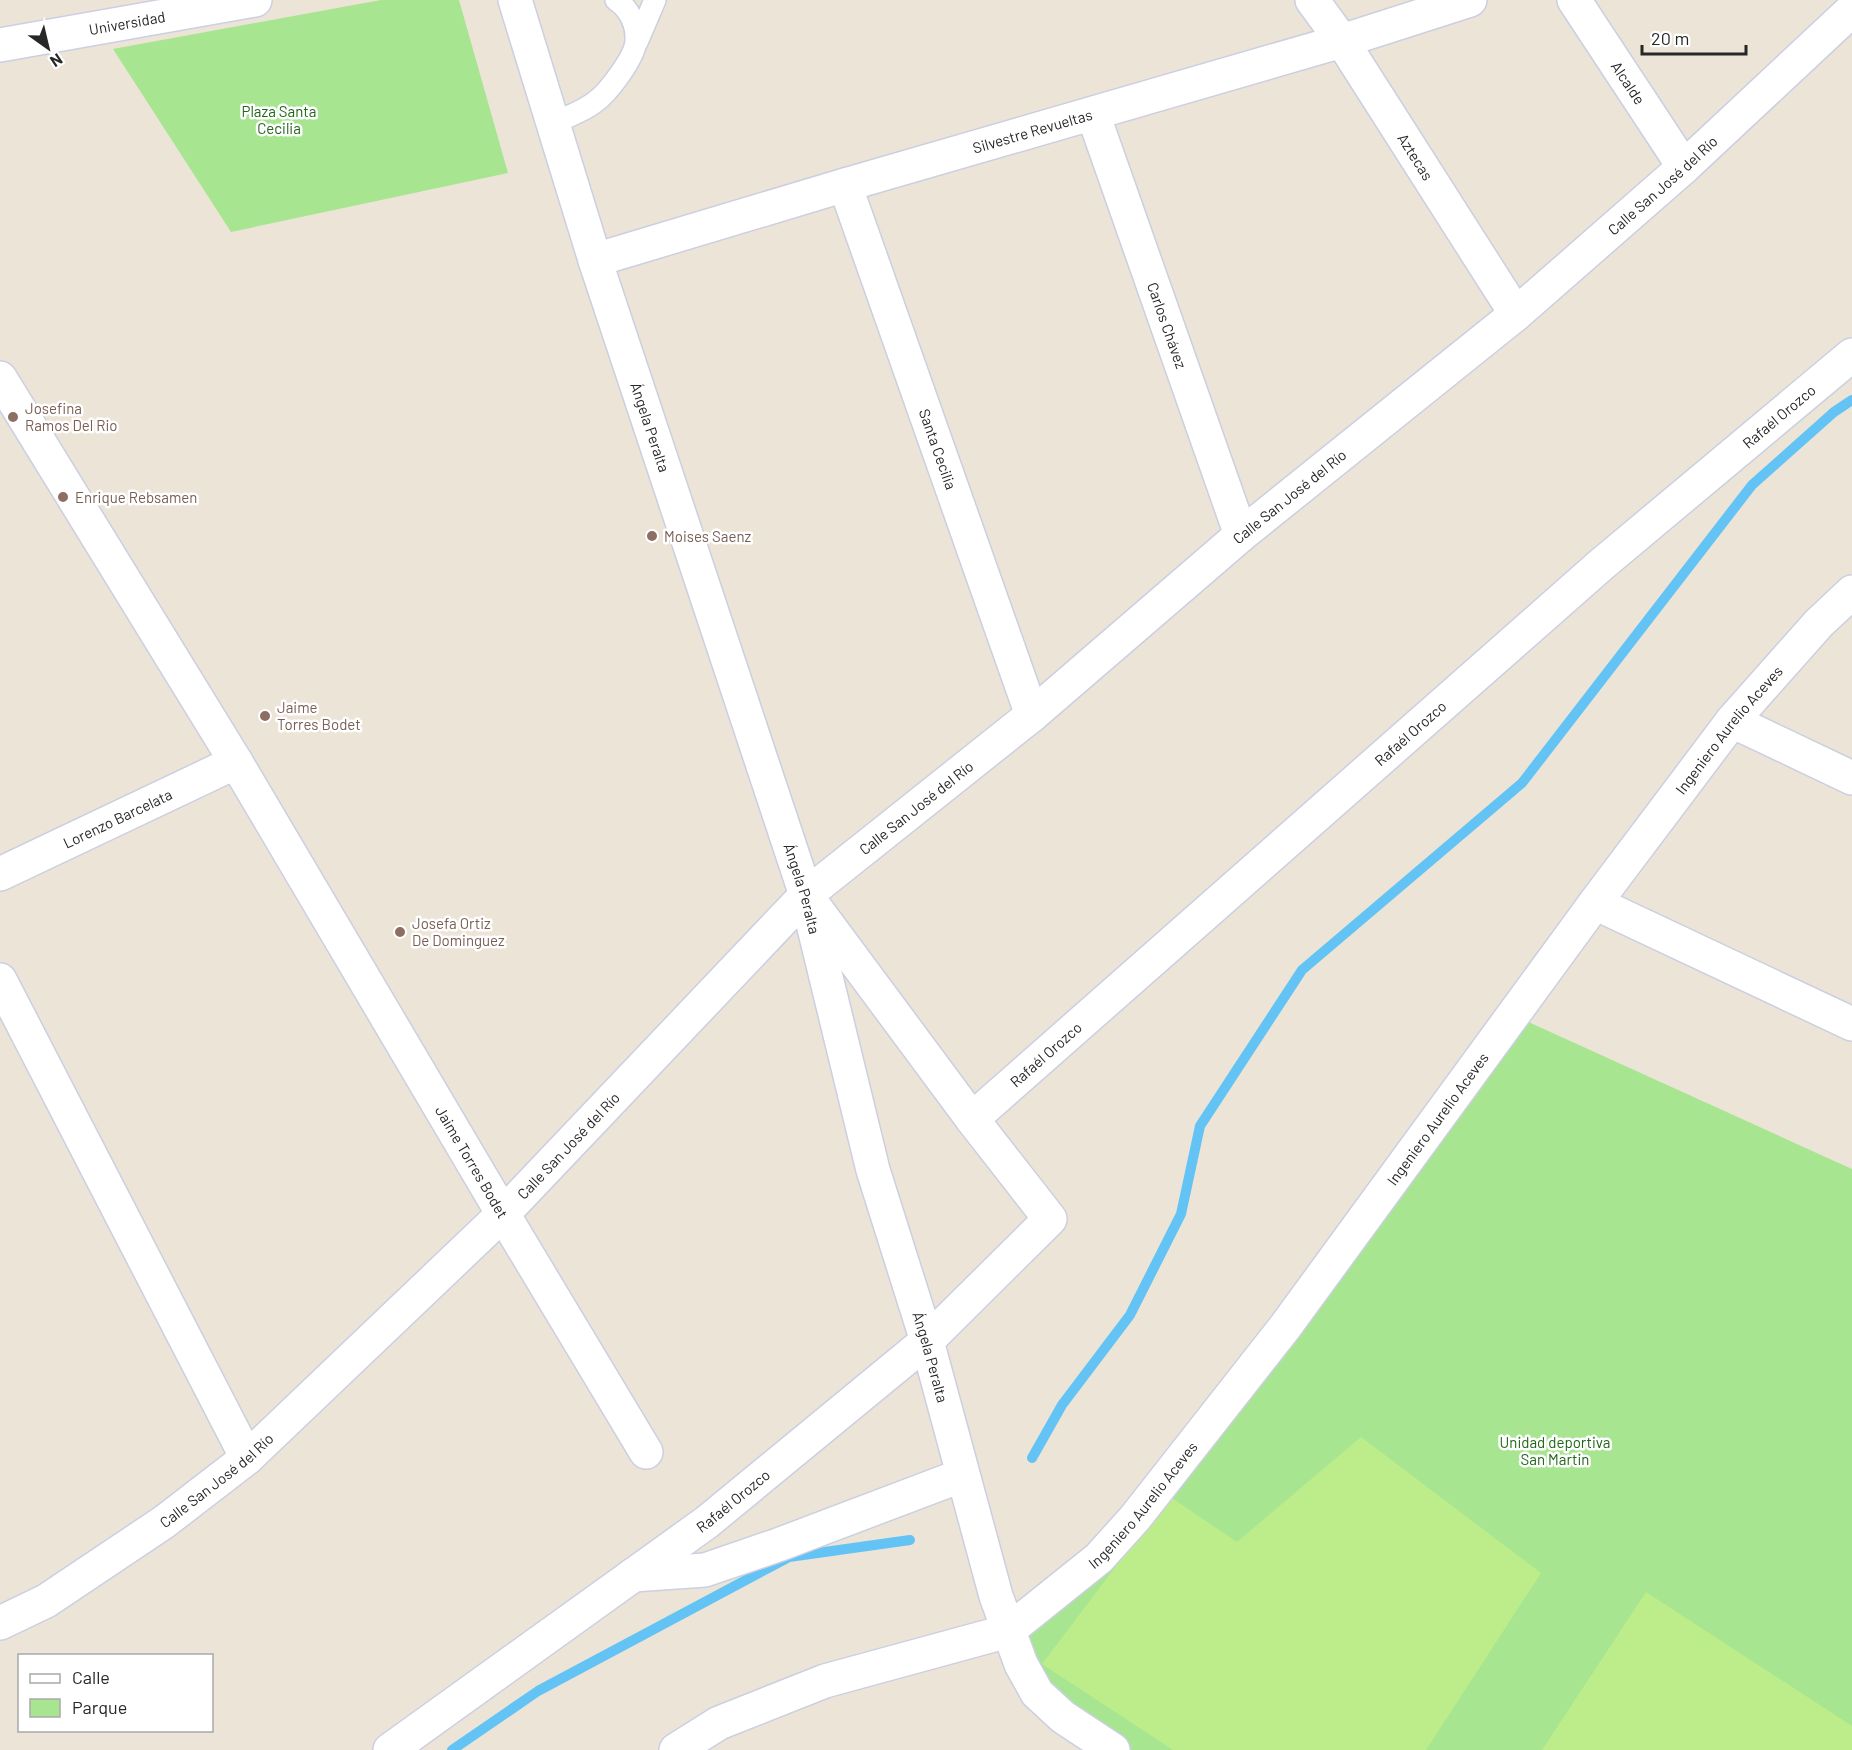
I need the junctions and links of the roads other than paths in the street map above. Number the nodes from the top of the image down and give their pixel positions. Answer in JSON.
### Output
{"nodes":[{"id":1,"x":515,"y":0,"type":"edge"},
{"id":2,"x":616,"y":0,"type":"edge"},
{"id":3,"x":655,"y":0,"type":"edge"},
{"id":4,"x":1312,"y":0,"type":"edge"},
{"id":5,"x":1470,"y":0,"type":"edge"},
{"id":6,"x":1574,"y":0,"type":"edge"},
{"id":7,"x":250,"y":1,"type":"edge"},
{"id":8,"x":1852,"y":10,"type":"edge"},
{"id":9,"x":1342,"y":41,"type":"junction"},
{"id":10,"x":637,"y":42,"type":"junction"},
{"id":11,"x":0,"y":45,"type":"edge"},
{"id":12,"x":1093,"y":114,"type":"junction"},
{"id":13,"x":553,"y":124,"type":"junction"},
{"id":14,"x":1684,"y":166,"type":"junction"},
{"id":15,"x":844,"y":184,"type":"junction"},
{"id":16,"x":595,"y":261,"type":"junction"},
{"id":17,"x":1516,"y":314,"type":"junction"},
{"id":18,"x":1852,"y":355,"type":"edge"},
{"id":19,"x":0,"y":378,"type":"edge"},
{"id":20,"x":1241,"y":535,"type":"junction"},
{"id":21,"x":1852,"y":592,"type":"edge"},
{"id":22,"x":1032,"y":715,"type":"junction"},
{"id":23,"x":1732,"y":721,"type":"junction"},
{"id":24,"x":236,"y":762,"type":"junction"},
{"id":25,"x":1852,"y":778,"type":"edge"},
{"id":26,"x":0,"y":874,"type":"edge"},
{"id":27,"x":806,"y":895,"type":"junction"},
{"id":28,"x":1594,"y":903,"type":"junction"},
{"id":29,"x":0,"y":980,"type":"edge"},
{"id":30,"x":1852,"y":1024,"type":"edge"},
{"id":31,"x":972,"y":1119,"type":"junction"},
{"id":32,"x":503,"y":1214,"type":"junction"},
{"id":33,"x":927,"y":1341,"type":"junction"},
{"id":34,"x":646,"y":1452,"type":"dead end"},
{"id":35,"x":247,"y":1458,"type":"junction"},
{"id":36,"x":963,"y":1475,"type":"junction"},
{"id":37,"x":633,"y":1575,"type":"junction"},
{"id":38,"x":0,"y":1623,"type":"edge"},
{"id":39,"x":1008,"y":1631,"type":"junction"},
{"id":40,"x":390,"y":1750,"type":"edge"},
{"id":41,"x":676,"y":1750,"type":"edge"},
{"id":42,"x":1113,"y":1750,"type":"edge"}],
"edges":[{"from":1,"to":13,"type":"street","name":"Ángela Peralta"},
{"from":2,"to":10,"type":"lane"},
{"from":3,"to":10,"type":"lane"},
{"from":4,"to":9,"type":"street","name":"Aztecas"},
{"from":5,"to":9,"type":"street","name":"Silvestre Revueltas"},
{"from":6,"to":14,"type":"street","name":"Alcalde"},
{"from":7,"to":11,"type":"street","name":"Universidad"},
{"from":8,"to":14,"type":"street","name":"Calle San José del Río"},
{"from":9,"to":12,"type":"street","name":"Silvestre Revueltas"},
{"from":9,"to":17,"type":"street","name":"Aztecas"},
{"from":10,"to":13,"type":"lane"},
{"from":12,"to":15,"type":"street","name":"Silvestre Revueltas"},
{"from":12,"to":20,"type":"street","name":"Carlos Chávez"},
{"from":13,"to":16,"type":"street","name":"Ángela Peralta"},
{"from":14,"to":17,"type":"street","name":"Calle San José del Río"},
{"from":15,"to":16,"type":"street","name":"Silvestre Revueltas"},
{"from":15,"to":22,"type":"street","name":"Santa Cecilia"},
{"from":16,"to":27,"type":"street","name":"Ángela Peralta"},
{"from":17,"to":20,"type":"street","name":"Calle San José del Río"},
{"from":18,"to":31,"type":"street","name":"Rafaél Orozco"},
{"from":19,"to":24,"type":"street","name":"Jaime Torres Bodet"},
{"from":20,"to":22,"type":"street","name":"Calle San José del Río"},
{"from":21,"to":23,"type":"street","name":"Ingeniero Aurelio Aceves"},
{"from":22,"to":27,"type":"street","name":"Calle San José del Río"},
{"from":23,"to":25,"type":"street"},
{"from":23,"to":28,"type":"street","name":"Ingeniero Aurelio Aceves"},
{"from":24,"to":26,"type":"street","name":"Lorenzo Barcelata"},
{"from":24,"to":32,"type":"street","name":"Jaime Torres Bodet"},
{"from":27,"to":31,"type":"street"},
{"from":27,"to":32,"type":"street","name":"Calle San José del Río"},
{"from":27,"to":33,"type":"street","name":"Ángela Peralta"},
{"from":28,"to":30,"type":"street"},
{"from":28,"to":39,"type":"street","name":"Ingeniero Aurelio Aceves"},
{"from":29,"to":35,"type":"street"},
{"from":31,"to":33,"type":"street","name":"Rafaél Orozco"},
{"from":32,"to":34,"type":"street","name":"Jaime Torres Bodet"},
{"from":32,"to":35,"type":"street","name":"Calle San José del Río"},
{"from":33,"to":36,"type":"street","name":"Ángela Peralta"},
{"from":33,"to":37,"type":"street","name":"Rafaél Orozco"},
{"from":35,"to":38,"type":"street","name":"Calle San José del Río"},
{"from":36,"to":37,"type":"street"},
{"from":36,"to":39,"type":"street","name":"Ángela Peralta"},
{"from":37,"to":40,"type":"street","name":"Rafaél Orozco"},
{"from":39,"to":41,"type":"street"},
{"from":39,"to":42,"type":"street","name":"Ángela Peralta"}]}
